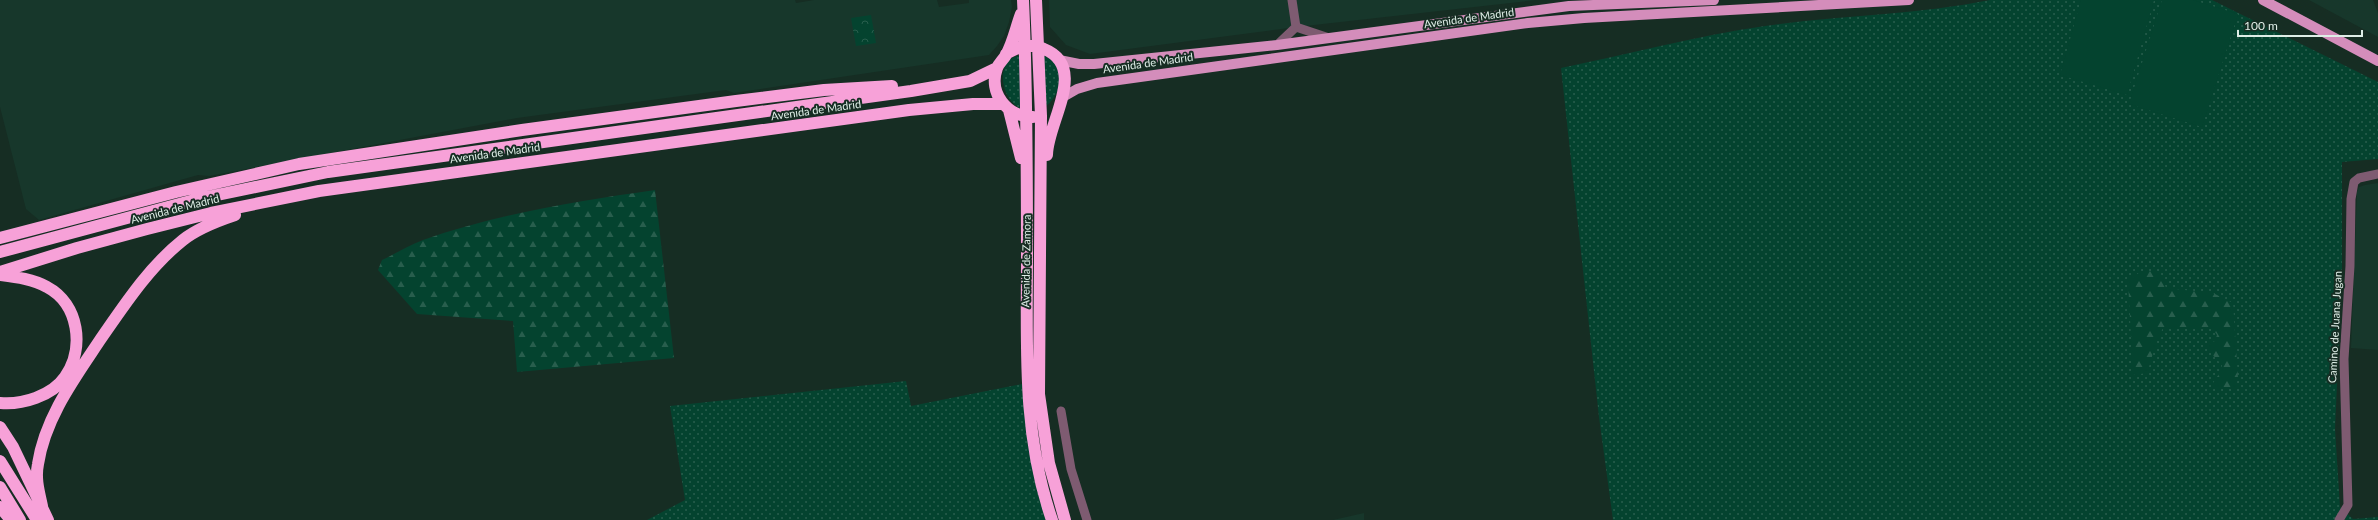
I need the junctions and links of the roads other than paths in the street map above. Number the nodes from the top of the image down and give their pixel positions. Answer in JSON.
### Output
{"nodes":[{"id":1,"x":1036,"y":0,"type":"edge"},
{"id":2,"x":1292,"y":0,"type":"edge"},
{"id":3,"x":1714,"y":0,"type":"edge"},
{"id":4,"x":1909,"y":0,"type":"edge"},
{"id":5,"x":2263,"y":0,"type":"edge"},
{"id":6,"x":1023,"y":4,"type":"edge"},
{"id":7,"x":1296,"y":27,"type":"junction"},
{"id":8,"x":1329,"y":38,"type":"junction"},
{"id":9,"x":1278,"y":45,"type":"junction"},
{"id":10,"x":1025,"y":46,"type":"junction"},
{"id":11,"x":1038,"y":46,"type":"junction"},
{"id":12,"x":1006,"y":54,"type":"junction"},
{"id":13,"x":2376,"y":57,"type":"edge"},
{"id":14,"x":1059,"y":60,"type":"junction"},
{"id":15,"x":997,"y":68,"type":"junction"},
{"id":16,"x":911,"y":91,"type":"junction"},
{"id":17,"x":1061,"y":100,"type":"junction"},
{"id":18,"x":1006,"y":107,"type":"junction"},
{"id":19,"x":1041,"y":116,"type":"junction"},
{"id":20,"x":1026,"y":117,"type":"junction"},
{"id":21,"x":440,"y":174,"type":"junction"},
{"id":22,"x":2378,"y":174,"type":"edge"},
{"id":23,"x":0,"y":230,"type":"edge"},
{"id":24,"x":19,"y":232,"type":"junction"},
{"id":25,"x":0,"y":238,"type":"edge"},
{"id":26,"x":0,"y":252,"type":"edge"},
{"id":27,"x":1027,"y":257,"type":"junction"},
{"id":28,"x":1040,"y":259,"type":"junction"},
{"id":29,"x":0,"y":274,"type":"edge"},
{"id":30,"x":0,"y":403,"type":"edge"},
{"id":31,"x":1061,"y":411,"type":"dead end"},
{"id":32,"x":0,"y":427,"type":"edge"},
{"id":33,"x":0,"y":461,"type":"edge"},
{"id":34,"x":0,"y":486,"type":"edge"},
{"id":35,"x":42,"y":506,"type":"junction"},
{"id":36,"x":0,"y":507,"type":"edge"},
{"id":37,"x":11,"y":520,"type":"edge"},
{"id":38,"x":20,"y":520,"type":"edge"},
{"id":39,"x":37,"y":520,"type":"edge"},
{"id":40,"x":48,"y":520,"type":"edge"},
{"id":41,"x":1052,"y":520,"type":"edge"},
{"id":42,"x":1065,"y":520,"type":"edge"},
{"id":43,"x":1087,"y":520,"type":"edge"},
{"id":44,"x":2339,"y":520,"type":"edge"}],
"edges":[{"from":1,"to":11,"type":"highway","name":"Avenida de Zamora"},
{"from":2,"to":7,"type":"street"},
{"from":3,"to":8,"type":"main road","name":"Avenida de Madrid"},
{"from":4,"to":17,"type":"main road","name":"Avenida de Madrid"},
{"from":5,"to":13,"type":"main road"},
{"from":6,"to":10,"type":"highway","name":"Avenida de Zamora"},
{"from":6,"to":12,"type":"highway"},
{"from":7,"to":8,"type":"street"},
{"from":7,"to":9,"type":"street"},
{"from":8,"to":9,"type":"main road","name":"Avenida de Madrid"},
{"from":9,"to":14,"type":"main road","name":"Avenida de Madrid"},
{"from":10,"to":11,"type":"highway"},
{"from":10,"to":12,"type":"highway"},
{"from":10,"to":20,"type":"highway","name":"Avenida de Zamora"},
{"from":11,"to":14,"type":"highway"},
{"from":11,"to":19,"type":"highway","name":"Avenida de Zamora"},
{"from":12,"to":15,"type":"highway"},
{"from":14,"to":17,"type":"highway"},
{"from":15,"to":16,"type":"highway","name":"Avenida de Madrid"},
{"from":15,"to":18,"type":"highway"},
{"from":16,"to":24,"type":"highway"},
{"from":16,"to":26,"type":"highway","name":"Avenida de Madrid"},
{"from":17,"to":19,"type":"highway"},
{"from":17,"to":28,"type":"highway"},
{"from":18,"to":20,"type":"highway"},
{"from":18,"to":21,"type":"highway","name":"Avenida de Madrid"},
{"from":18,"to":27,"type":"highway"},
{"from":19,"to":20,"type":"highway"},
{"from":19,"to":28,"type":"highway","name":"Avenida de Zamora"},
{"from":20,"to":27,"type":"highway","name":"Avenida de Zamora"},
{"from":21,"to":29,"type":"highway","name":"Avenida de Madrid"},
{"from":21,"to":35,"type":"highway"},
{"from":22,"to":44,"type":"street","name":"Camino de Juana Jugan"},
{"from":23,"to":24,"type":"highway"},
{"from":24,"to":25,"type":"highway"},
{"from":27,"to":41,"type":"highway","name":"Avenida de Zamora"},
{"from":28,"to":42,"type":"highway","name":"Avenida de Zamora"},
{"from":29,"to":30,"type":"highway"},
{"from":31,"to":43,"type":"street"},
{"from":32,"to":35,"type":"highway"},
{"from":33,"to":39,"type":"highway"},
{"from":34,"to":38,"type":"highway"},
{"from":35,"to":40,"type":"highway"},
{"from":36,"to":37,"type":"highway"}]}
